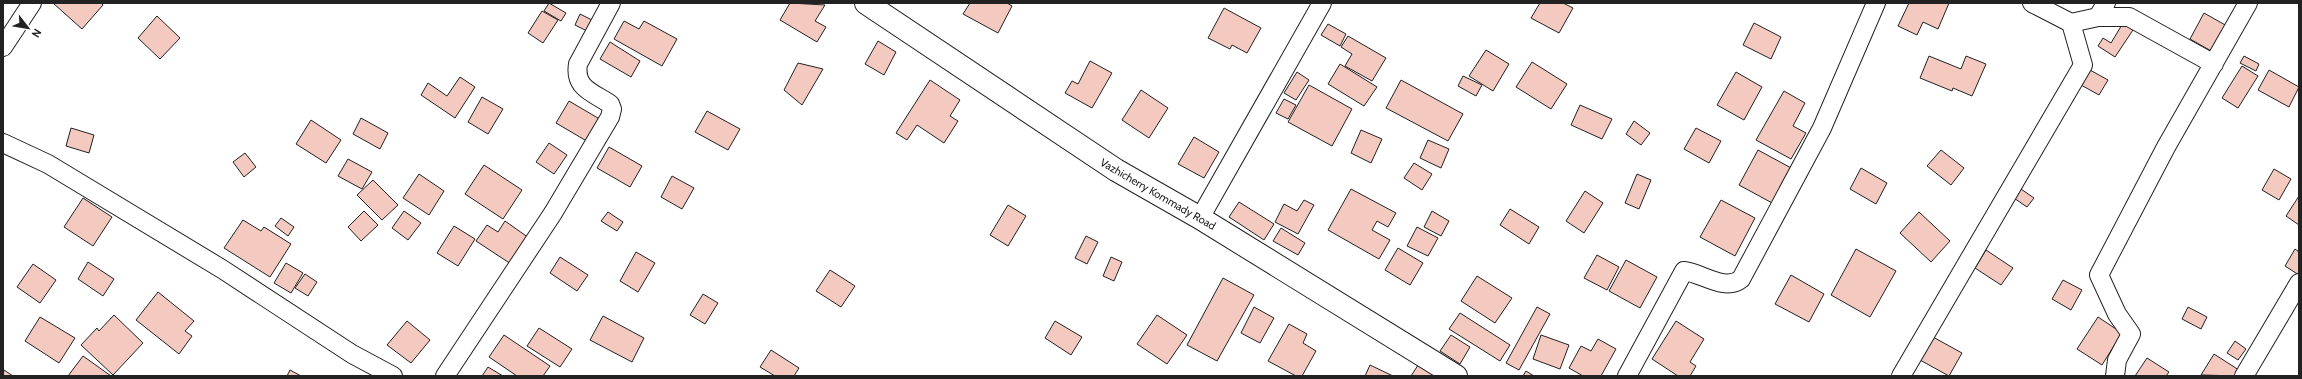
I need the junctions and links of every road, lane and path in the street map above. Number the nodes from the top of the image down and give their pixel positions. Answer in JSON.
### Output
{"nodes":[{"id":1,"x":32,"y":3,"type":"edge"},
{"id":2,"x":611,"y":3,"type":"edge"},
{"id":3,"x":866,"y":3,"type":"edge"},
{"id":4,"x":1322,"y":3,"type":"edge"},
{"id":5,"x":1876,"y":3,"type":"edge"},
{"id":6,"x":2032,"y":3,"type":"edge"},
{"id":7,"x":2248,"y":3,"type":"edge"},
{"id":8,"x":2102,"y":10,"type":"edge"},
{"id":9,"x":2071,"y":23,"type":"junction"},
{"id":10,"x":3,"y":47,"type":"edge"},
{"id":11,"x":2214,"y":64,"type":"junction"},
{"id":12,"x":3,"y":143,"type":"edge"},
{"id":13,"x":1200,"y":218,"type":"junction"},
{"id":14,"x":2299,"y":283,"type":"edge"},
{"id":15,"x":393,"y":376,"type":"edge"},
{"id":16,"x":445,"y":376,"type":"edge"},
{"id":17,"x":1456,"y":376,"type":"edge"},
{"id":18,"x":1627,"y":376,"type":"edge"},
{"id":19,"x":1901,"y":376,"type":"edge"},
{"id":20,"x":2115,"y":376,"type":"edge"},
{"id":21,"x":2244,"y":376,"type":"edge"}],
"edges":[{"from":1,"to":10,"type":"street"},
{"from":2,"to":16,"type":"street"},
{"from":3,"to":13,"type":"main road","name":"Vazhicherry Kommady Road"},
{"from":4,"to":13,"type":"street"},
{"from":5,"to":18,"type":"street"},
{"from":6,"to":9,"type":"street"},
{"from":7,"to":11,"type":"street"},
{"from":8,"to":9,"type":"street"},
{"from":8,"to":11,"type":"street"},
{"from":9,"to":19,"type":"street"},
{"from":11,"to":20,"type":"street"},
{"from":12,"to":15,"type":"street"},
{"from":13,"to":17,"type":"main road","name":"Vazhicherry Kommady Road"},
{"from":14,"to":21,"type":"street"}]}
